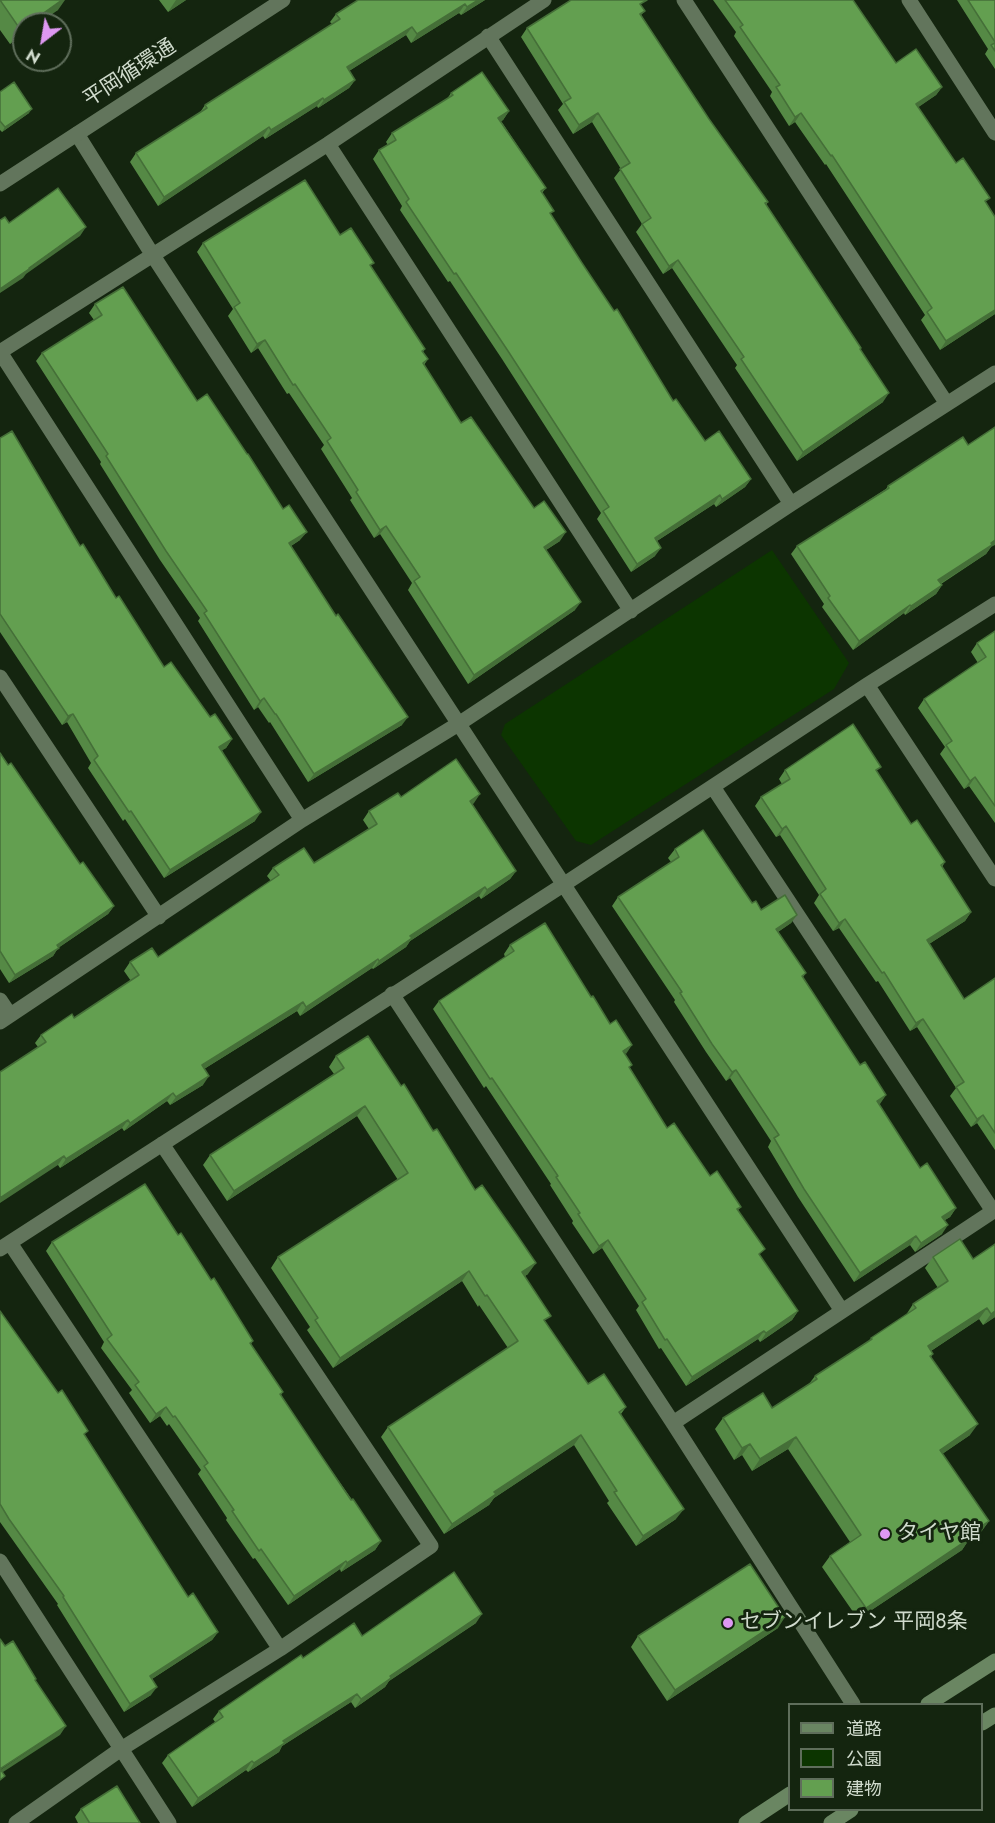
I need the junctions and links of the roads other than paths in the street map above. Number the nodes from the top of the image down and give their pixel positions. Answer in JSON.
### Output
{"nodes":[{"id":1,"x":283,"y":0,"type":"edge"},
{"id":2,"x":544,"y":0,"type":"edge"},
{"id":3,"x":684,"y":0,"type":"edge"},
{"id":4,"x":909,"y":0,"type":"edge"},
{"id":5,"x":488,"y":36,"type":"junction"},
{"id":6,"x":995,"y":133,"type":"edge"},
{"id":7,"x":77,"y":134,"type":"junction"},
{"id":8,"x":328,"y":144,"type":"junction"},
{"id":9,"x":0,"y":184,"type":"edge"},
{"id":10,"x":152,"y":254,"type":"junction"},
{"id":11,"x":995,"y":373,"type":"edge"},
{"id":12,"x":946,"y":404,"type":"junction"},
{"id":13,"x":791,"y":504,"type":"junction"},
{"id":14,"x":995,"y":604,"type":"edge"},
{"id":15,"x":631,"y":611,"type":"junction"},
{"id":16,"x":0,"y":677,"type":"edge"},
{"id":17,"x":867,"y":685,"type":"junction"},
{"id":18,"x":460,"y":723,"type":"junction"},
{"id":19,"x":713,"y":787,"type":"junction"},
{"id":20,"x":302,"y":820,"type":"junction"},
{"id":21,"x":995,"y":879,"type":"edge"},
{"id":22,"x":563,"y":885,"type":"junction"},
{"id":23,"x":159,"y":917,"type":"junction"},
{"id":24,"x":392,"y":994,"type":"junction"},
{"id":25,"x":0,"y":999,"type":"edge"},
{"id":26,"x":5,"y":1019,"type":"edge"},
{"id":27,"x":162,"y":1144,"type":"junction"},
{"id":28,"x":994,"y":1211,"type":"edge"},
{"id":29,"x":5,"y":1246,"type":"edge"},
{"id":30,"x":842,"y":1311,"type":"junction"},
{"id":31,"x":673,"y":1424,"type":"junction"},
{"id":32,"x":0,"y":1561,"type":"edge"},
{"id":33,"x":280,"y":1649,"type":"junction"},
{"id":34,"x":995,"y":1661,"type":"edge"},
{"id":35,"x":852,"y":1703,"type":"edge"},
{"id":36,"x":930,"y":1703,"type":"edge"},
{"id":37,"x":121,"y":1749,"type":"junction"},
{"id":38,"x":788,"y":1795,"type":"edge"},
{"id":39,"x":848,"y":1811,"type":"edge"},
{"id":40,"x":16,"y":1823,"type":"edge"},
{"id":41,"x":168,"y":1823,"type":"edge"},
{"id":42,"x":746,"y":1823,"type":"edge"},
{"id":43,"x":831,"y":1823,"type":"edge"}],
"edges":[{"from":1,"to":7,"type":"street","name":"平岡循環通"},
{"from":2,"to":5,"type":"street"},
{"from":3,"to":12,"type":"street"},
{"from":4,"to":6,"type":"street"},
{"from":5,"to":8,"type":"street"},
{"from":5,"to":13,"type":"street"},
{"from":7,"to":9,"type":"street","name":"平岡循環通"},
{"from":7,"to":10,"type":"street"},
{"from":8,"to":10,"type":"street"},
{"from":8,"to":15,"type":"street"},
{"from":10,"to":18,"type":"street"},
{"from":10,"to":20,"type":"street"},
{"from":11,"to":12,"type":"street"},
{"from":12,"to":13,"type":"street"},
{"from":13,"to":15,"type":"street"},
{"from":14,"to":17,"type":"street"},
{"from":15,"to":18,"type":"street"},
{"from":16,"to":23,"type":"street"},
{"from":17,"to":19,"type":"street"},
{"from":17,"to":21,"type":"street"},
{"from":18,"to":20,"type":"street"},
{"from":18,"to":22,"type":"street"},
{"from":19,"to":22,"type":"street"},
{"from":19,"to":28,"type":"street"},
{"from":20,"to":23,"type":"street"},
{"from":22,"to":24,"type":"street"},
{"from":22,"to":30,"type":"street"},
{"from":23,"to":26,"type":"street"},
{"from":24,"to":27,"type":"street"},
{"from":24,"to":31,"type":"street"},
{"from":25,"to":26,"type":"street"},
{"from":27,"to":29,"type":"street"},
{"from":27,"to":33,"type":"street"},
{"from":28,"to":30,"type":"street"},
{"from":29,"to":33,"type":"street"},
{"from":30,"to":31,"type":"street"},
{"from":31,"to":35,"type":"street"},
{"from":32,"to":37,"type":"street"},
{"from":33,"to":37,"type":"street"},
{"from":34,"to":36,"type":"main road"},
{"from":37,"to":40,"type":"street"},
{"from":37,"to":41,"type":"street"},
{"from":38,"to":42,"type":"main road"},
{"from":39,"to":43,"type":"main road"}]}
